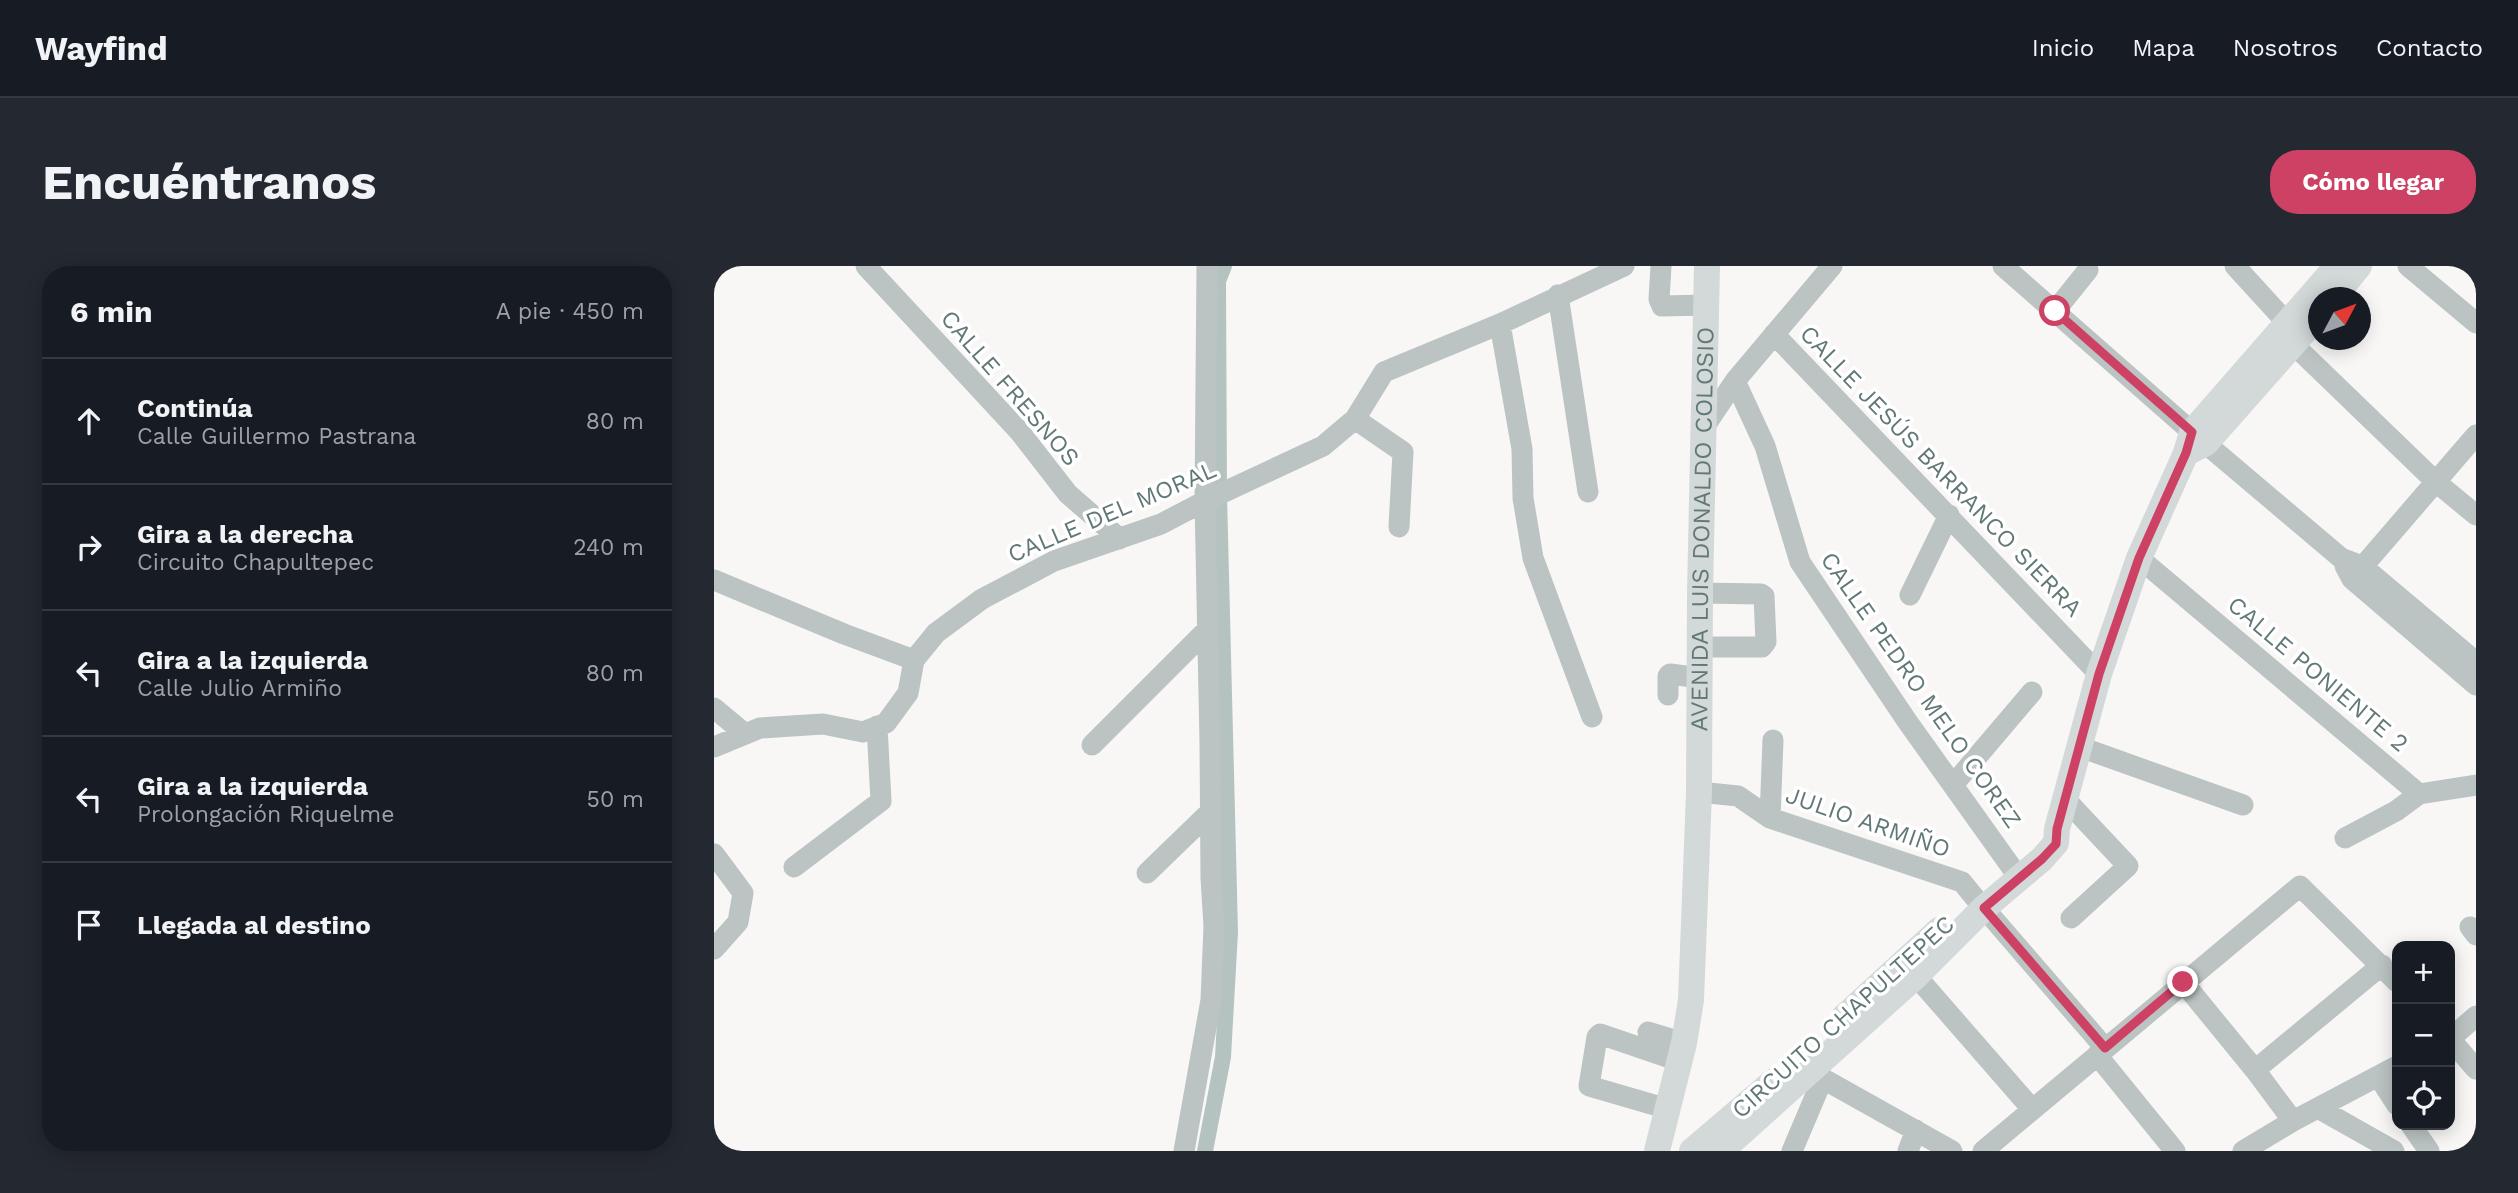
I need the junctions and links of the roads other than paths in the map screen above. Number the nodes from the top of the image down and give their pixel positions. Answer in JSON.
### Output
{"nodes":[{"id":1,"x":866,"y":266,"type":"edge"},
{"id":2,"x":1207,"y":266,"type":"edge"},
{"id":3,"x":1624,"y":266,"type":"edge"},
{"id":4,"x":1661,"y":266,"type":"edge"},
{"id":5,"x":1707,"y":266,"type":"edge"},
{"id":6,"x":1832,"y":266,"type":"edge"},
{"id":7,"x":2003,"y":266,"type":"edge"},
{"id":8,"x":2235,"y":266,"type":"edge"},
{"id":9,"x":2337,"y":266,"type":"edge"},
{"id":10,"x":2359,"y":266,"type":"edge"},
{"id":11,"x":2408,"y":266,"type":"edge"},
{"id":12,"x":2088,"y":270,"type":"dead end"},
{"id":13,"x":2342,"y":287,"type":"edge"},
{"id":14,"x":1553,"y":298,"type":"junction"},
{"id":15,"x":1706,"y":305,"type":"junction"},
{"id":16,"x":2055,"y":311,"type":"junction"},
{"id":17,"x":1505,"y":322,"type":"junction"},
{"id":18,"x":2308,"y":323,"type":"edge"},
{"id":19,"x":2476,"y":323,"type":"edge"},
{"id":20,"x":1774,"y":334,"type":"junction"},
{"id":21,"x":2291,"y":335,"type":"junction"},
{"id":22,"x":1734,"y":381,"type":"junction"},
{"id":23,"x":1355,"y":419,"type":"junction"},
{"id":24,"x":1703,"y":429,"type":"junction"},
{"id":25,"x":2476,"y":435,"type":"edge"},
{"id":26,"x":2195,"y":443,"type":"junction"},
{"id":27,"x":2436,"y":482,"type":"junction"},
{"id":28,"x":1588,"y":492,"type":"dead end"},
{"id":29,"x":1213,"y":498,"type":"junction"},
{"id":30,"x":1950,"y":515,"type":"junction"},
{"id":31,"x":2476,"y":515,"type":"edge"},
{"id":32,"x":1399,"y":527,"type":"dead end"},
{"id":33,"x":1120,"y":538,"type":"junction"},
{"id":34,"x":2139,"y":558,"type":"junction"},
{"id":35,"x":2357,"y":572,"type":"junction"},
{"id":36,"x":714,"y":580,"type":"edge"},
{"id":37,"x":1700,"y":593,"type":"junction"},
{"id":38,"x":1910,"y":595,"type":"dead end"},
{"id":39,"x":1208,"y":629,"type":"junction"},
{"id":40,"x":1701,"y":647,"type":"junction"},
{"id":41,"x":914,"y":660,"type":"junction"},
{"id":42,"x":2099,"y":674,"type":"junction"},
{"id":43,"x":2474,"y":674,"type":"edge"},
{"id":44,"x":1701,"y":678,"type":"junction"},
{"id":45,"x":2032,"y":692,"type":"dead end"},
{"id":46,"x":1668,"y":695,"type":"dead end"},
{"id":47,"x":714,"y":708,"type":"edge"},
{"id":48,"x":1592,"y":717,"type":"dead end"},
{"id":49,"x":877,"y":726,"type":"junction"},
{"id":50,"x":744,"y":733,"type":"junction"},
{"id":51,"x":1773,"y":740,"type":"dead end"},
{"id":52,"x":1092,"y":746,"type":"dead end"},
{"id":53,"x":714,"y":747,"type":"edge"},
{"id":54,"x":2080,"y":747,"type":"junction"},
{"id":55,"x":1953,"y":785,"type":"junction"},
{"id":56,"x":2476,"y":785,"type":"edge"},
{"id":57,"x":2419,"y":794,"type":"junction"},
{"id":58,"x":2066,"y":800,"type":"junction"},
{"id":59,"x":1699,"y":804,"type":"junction"},
{"id":60,"x":2243,"y":805,"type":"dead end"},
{"id":61,"x":1210,"y":812,"type":"junction"},
{"id":62,"x":1770,"y":818,"type":"junction"},
{"id":63,"x":2057,"y":829,"type":"junction"},
{"id":64,"x":2345,"y":838,"type":"dead end"},
{"id":65,"x":714,"y":854,"type":"edge"},
{"id":66,"x":794,"y":867,"type":"dead end"},
{"id":67,"x":2012,"y":867,"type":"junction"},
{"id":68,"x":1147,"y":873,"type":"dead end"},
{"id":69,"x":1980,"y":903,"type":"junction"},
{"id":70,"x":2071,"y":918,"type":"dead end"},
{"id":71,"x":714,"y":949,"type":"edge"},
{"id":72,"x":2382,"y":965,"type":"junction"},
{"id":73,"x":1916,"y":976,"type":"junction"},
{"id":74,"x":2392,"y":976,"type":"edge"},
{"id":75,"x":2183,"y":982,"type":"junction"},
{"id":76,"x":2476,"y":1016,"type":"edge"},
{"id":77,"x":1648,"y":1032,"type":"dead end"},
{"id":78,"x":2455,"y":1035,"type":"edge"},
{"id":79,"x":2455,"y":1045,"type":"edge"},
{"id":80,"x":2101,"y":1051,"type":"junction"},
{"id":81,"x":1681,"y":1052,"type":"junction"},
{"id":82,"x":2395,"y":1067,"type":"edge"},
{"id":83,"x":2476,"y":1069,"type":"edge"},
{"id":84,"x":2255,"y":1070,"type":"junction"},
{"id":85,"x":1817,"y":1075,"type":"junction"},
{"id":86,"x":2378,"y":1076,"type":"junction"},
{"id":87,"x":2392,"y":1097,"type":"edge"},
{"id":88,"x":2318,"y":1108,"type":"junction"},
{"id":89,"x":1668,"y":1109,"type":"junction"},
{"id":90,"x":2032,"y":1109,"type":"junction"},
{"id":91,"x":2293,"y":1122,"type":"junction"},
{"id":92,"x":1916,"y":1130,"type":"junction"},
{"id":93,"x":2413,"y":1130,"type":"edge"},
{"id":94,"x":2423,"y":1150,"type":"edge"},
{"id":95,"x":1184,"y":1151,"type":"edge"},
{"id":96,"x":1657,"y":1151,"type":"edge"},
{"id":97,"x":1692,"y":1151,"type":"edge"},
{"id":98,"x":1721,"y":1151,"type":"edge"},
{"id":99,"x":1793,"y":1151,"type":"edge"},
{"id":100,"x":1908,"y":1151,"type":"edge"},
{"id":101,"x":1952,"y":1151,"type":"edge"},
{"id":102,"x":1983,"y":1151,"type":"edge"},
{"id":103,"x":2175,"y":1151,"type":"edge"},
{"id":104,"x":2243,"y":1151,"type":"edge"},
{"id":105,"x":2395,"y":1151,"type":"edge"}],
"edges":[{"from":1,"to":33,"type":"street","name":"CALLE FRESNOS"},
{"from":2,"to":29,"type":"street"},
{"from":3,"to":14,"type":"street","name":"CALLE DEL MORAL"},
{"from":4,"to":15,"type":"street"},
{"from":5,"to":15,"type":"main road","name":"AVENIDA LUIS DONALDO COLOSIO"},
{"from":6,"to":20,"type":"street"},
{"from":7,"to":16,"type":"street"},
{"from":8,"to":21,"type":"street"},
{"from":9,"to":21,"type":"main road","name":"CIRCUITO CHAPULTEPEC"},
{"from":10,"to":13,"type":"main road"},
{"from":11,"to":19,"type":"street"},
{"from":12,"to":16,"type":"street"},
{"from":14,"to":17,"type":"street","name":"CALLE DEL MORAL"},
{"from":14,"to":28,"type":"street"},
{"from":15,"to":24,"type":"main road","name":"AVENIDA LUIS DONALDO COLOSIO"},
{"from":16,"to":26,"type":"street"},
{"from":17,"to":23,"type":"street","name":"CALLE DEL MORAL"},
{"from":17,"to":48,"type":"street"},
{"from":18,"to":21,"type":"main road","name":"CIRCUITO CHAPULTEPEC"},
{"from":20,"to":22,"type":"street"},
{"from":20,"to":30,"type":"street","name":"CALLE JESÚS BARRANCO SIERRA"},
{"from":21,"to":26,"type":"main road","name":"CIRCUITO CHAPULTEPEC"},
{"from":21,"to":27,"type":"street"},
{"from":22,"to":24,"type":"street"},
{"from":22,"to":55,"type":"street","name":"CALLE PEDRO MELO COREZ"},
{"from":23,"to":29,"type":"street","name":"CALLE DEL MORAL"},
{"from":23,"to":32,"type":"street"},
{"from":24,"to":37,"type":"main road","name":"AVENIDA LUIS DONALDO COLOSIO"},
{"from":25,"to":27,"type":"street"},
{"from":26,"to":34,"type":"main road","name":"CIRCUITO CHAPULTEPEC"},
{"from":26,"to":35,"type":"street"},
{"from":27,"to":31,"type":"street"},
{"from":27,"to":35,"type":"street"},
{"from":29,"to":33,"type":"street","name":"CALLE DEL MORAL"},
{"from":29,"to":39,"type":"street"},
{"from":30,"to":38,"type":"street"},
{"from":30,"to":42,"type":"street","name":"CALLE JESÚS BARRANCO SIERRA"},
{"from":33,"to":41,"type":"street","name":"CALLE DEL MORAL"},
{"from":34,"to":42,"type":"main road","name":"CIRCUITO CHAPULTEPEC"},
{"from":34,"to":57,"type":"street","name":"CALLE PONIENTE 2"},
{"from":35,"to":43,"type":"street"},
{"from":36,"to":41,"type":"street"},
{"from":37,"to":40,"type":"main road","name":"AVENIDA LUIS DONALDO COLOSIO"},
{"from":37,"to":40,"type":"street"},
{"from":39,"to":52,"type":"street"},
{"from":39,"to":61,"type":"street"},
{"from":40,"to":44,"type":"main road","name":"AVENIDA LUIS DONALDO COLOSIO"},
{"from":41,"to":49,"type":"street","name":"CALLE DEL MORAL"},
{"from":42,"to":54,"type":"main road","name":"CIRCUITO CHAPULTEPEC"},
{"from":44,"to":46,"type":"street"},
{"from":44,"to":59,"type":"main road","name":"AVENIDA LUIS DONALDO COLOSIO"},
{"from":45,"to":55,"type":"street"},
{"from":47,"to":50,"type":"street"},
{"from":49,"to":50,"type":"street"},
{"from":49,"to":66,"type":"street"},
{"from":50,"to":53,"type":"street"},
{"from":51,"to":62,"type":"street"},
{"from":54,"to":58,"type":"main road","name":"CIRCUITO CHAPULTEPEC"},
{"from":54,"to":60,"type":"street"},
{"from":55,"to":67,"type":"street","name":"CALLE PEDRO MELO COREZ"},
{"from":56,"to":57,"type":"street"},
{"from":57,"to":64,"type":"street"},
{"from":58,"to":63,"type":"main road","name":"CIRCUITO CHAPULTEPEC"},
{"from":58,"to":70,"type":"street"},
{"from":59,"to":62,"type":"street","name":"JULIO ARMIÑO"},
{"from":59,"to":81,"type":"main road","name":"AVENIDA LUIS DONALDO COLOSIO"},
{"from":61,"to":68,"type":"street"},
{"from":61,"to":95,"type":"street"},
{"from":62,"to":69,"type":"street","name":"JULIO ARMIÑO"},
{"from":63,"to":67,"type":"main road","name":"CIRCUITO CHAPULTEPEC"},
{"from":63,"to":69,"type":"main road","name":"CIRCUITO CHAPULTEPEC"},
{"from":65,"to":71,"type":"street"},
{"from":67,"to":69,"type":"main road","name":"CIRCUITO CHAPULTEPEC"},
{"from":69,"to":73,"type":"main road","name":"CIRCUITO CHAPULTEPEC"},
{"from":69,"to":80,"type":"street","name":"JULIO ARMIÑO"},
{"from":69,"to":97,"type":"main road","name":"CIRCUITO CHAPULTEPEC"},
{"from":72,"to":74,"type":"street"},
{"from":72,"to":75,"type":"street"},
{"from":72,"to":84,"type":"street"},
{"from":73,"to":85,"type":"main road","name":"CIRCUITO CHAPULTEPEC"},
{"from":73,"to":90,"type":"street"},
{"from":75,"to":80,"type":"street"},
{"from":75,"to":84,"type":"street"},
{"from":76,"to":78,"type":"street"},
{"from":77,"to":81,"type":"street"},
{"from":79,"to":83,"type":"street"},
{"from":80,"to":90,"type":"street"},
{"from":80,"to":103,"type":"street","name":"JULIO ARMIÑO"},
{"from":81,"to":89,"type":"main road","name":"AVENIDA LUIS DONALDO COLOSIO"},
{"from":81,"to":89,"type":"street"},
{"from":82,"to":86,"type":"street"},
{"from":84,"to":91,"type":"street"},
{"from":85,"to":92,"type":"street"},
{"from":85,"to":98,"type":"main road","name":"CIRCUITO CHAPULTEPEC"},
{"from":85,"to":99,"type":"street"},
{"from":86,"to":87,"type":"street"},
{"from":86,"to":88,"type":"street"},
{"from":88,"to":91,"type":"street"},
{"from":88,"to":105,"type":"street"},
{"from":89,"to":96,"type":"main road","name":"AVENIDA LUIS DONALDO COLOSIO"},
{"from":90,"to":102,"type":"street"},
{"from":91,"to":104,"type":"street"},
{"from":92,"to":100,"type":"street"},
{"from":92,"to":101,"type":"street"},
{"from":93,"to":94,"type":"street"}]}
